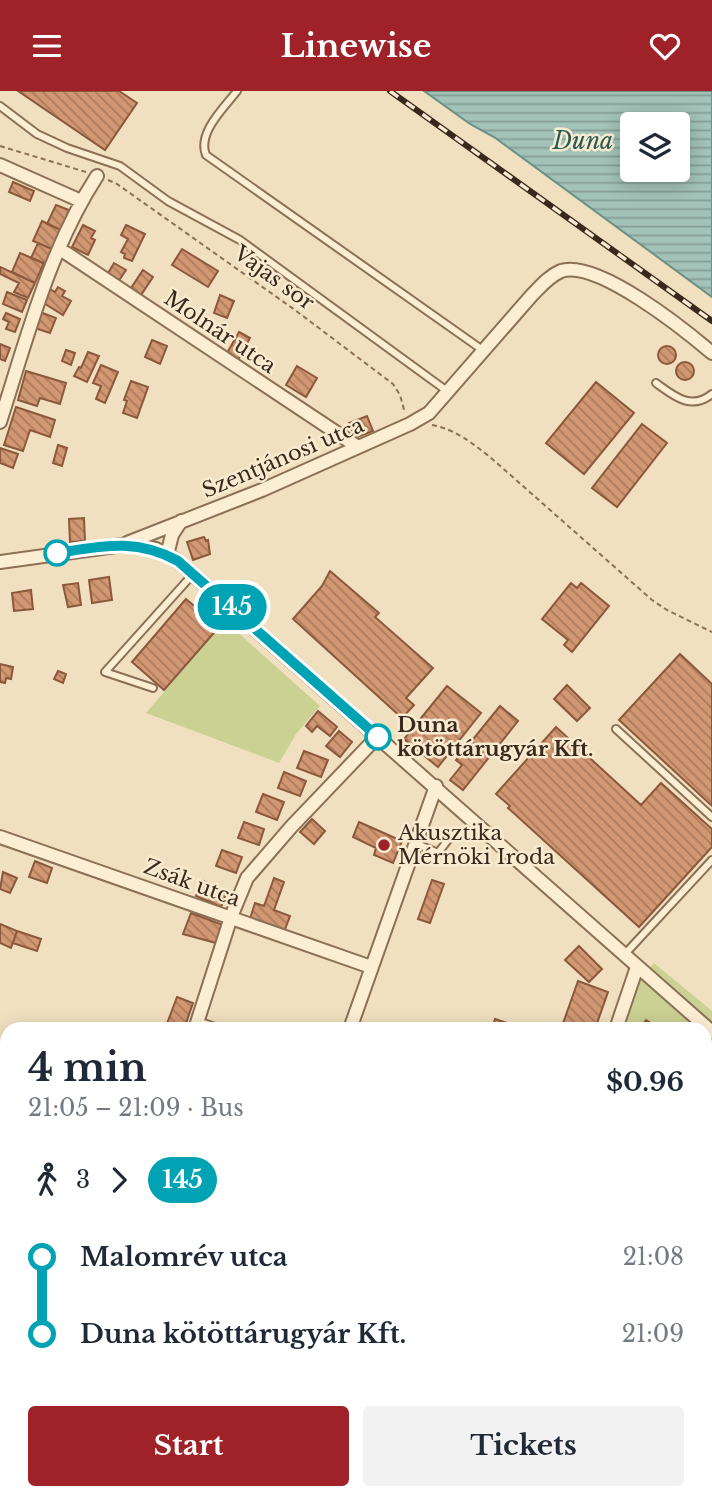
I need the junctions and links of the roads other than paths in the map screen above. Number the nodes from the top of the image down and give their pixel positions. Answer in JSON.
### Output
{"nodes":[{"id":1,"x":237,"y":91,"type":"edge"},
{"id":2,"x":0,"y":106,"type":"edge"},
{"id":3,"x":0,"y":165,"type":"edge"},
{"id":4,"x":97,"y":176,"type":"road end"},
{"id":5,"x":81,"y":201,"type":"junction"},
{"id":6,"x":60,"y":249,"type":"junction"},
{"id":7,"x":484,"y":351,"type":"junction"},
{"id":8,"x":712,"y":353,"type":"edge"},
{"id":9,"x":656,"y":383,"type":"dead end"},
{"id":10,"x":447,"y":391,"type":"junction"},
{"id":11,"x":712,"y":394,"type":"edge"},
{"id":12,"x":0,"y":422,"type":"edge"},
{"id":13,"x":358,"y":447,"type":"junction"},
{"id":14,"x":182,"y":521,"type":"junction"},
{"id":15,"x":123,"y":545,"type":"junction"},
{"id":16,"x":167,"y":555,"type":"junction"},
{"id":17,"x":0,"y":562,"type":"edge"},
{"id":18,"x":194,"y":573,"type":"junction"},
{"id":19,"x":153,"y":688,"type":"dead end"},
{"id":20,"x":616,"y":729,"type":"dead end"},
{"id":21,"x":378,"y":737,"type":"junction"},
{"id":22,"x":436,"y":786,"type":"junction"},
{"id":23,"x":712,"y":817,"type":"edge"},
{"id":24,"x":454,"y":832,"type":"dead end"},
{"id":25,"x":0,"y":837,"type":"edge"},
{"id":26,"x":415,"y":843,"type":"junction"},
{"id":27,"x":712,"y":860,"type":"edge"},
{"id":28,"x":231,"y":917,"type":"junction"},
{"id":29,"x":624,"y":955,"type":"junction"},
{"id":30,"x":371,"y":967,"type":"junction"},
{"id":31,"x":637,"y":967,"type":"junction"},
{"id":32,"x":197,"y":1022,"type":"edge"},
{"id":33,"x":352,"y":1022,"type":"edge"},
{"id":34,"x":618,"y":1022,"type":"edge"},
{"id":35,"x":700,"y":1022,"type":"edge"}],
"edges":[{"from":1,"to":7,"type":"lane"},
{"from":2,"to":10,"type":"lane"},
{"from":3,"to":5,"type":"street"},
{"from":4,"to":5,"type":"street"},
{"from":5,"to":6,"type":"street"},
{"from":6,"to":12,"type":"street"},
{"from":6,"to":13,"type":"street","name":"Molnár utca"},
{"from":7,"to":8,"type":"street","name":"Szentjánosi utca"},
{"from":7,"to":10,"type":"street","name":"Szentjánosi utca"},
{"from":9,"to":11,"type":"lane"},
{"from":10,"to":13,"type":"street","name":"Szentjánosi utca"},
{"from":13,"to":14,"type":"street","name":"Szentjánosi utca"},
{"from":14,"to":15,"type":"street","name":"Szentjánosi utca"},
{"from":14,"to":16,"type":"street"},
{"from":15,"to":16,"type":"street"},
{"from":15,"to":17,"type":"street"},
{"from":16,"to":18,"type":"street"},
{"from":18,"to":19,"type":"lane"},
{"from":18,"to":21,"type":"street"},
{"from":20,"to":23,"type":"lane"},
{"from":21,"to":22,"type":"street"},
{"from":21,"to":28,"type":"street"},
{"from":22,"to":26,"type":"street"},
{"from":22,"to":29,"type":"street"},
{"from":24,"to":26,"type":"lane"},
{"from":25,"to":28,"type":"street","name":"Zsák utca"},
{"from":26,"to":30,"type":"street"},
{"from":27,"to":29,"type":"lane"},
{"from":28,"to":30,"type":"street","name":"Zsák utca"},
{"from":28,"to":32,"type":"street"},
{"from":29,"to":31,"type":"street"},
{"from":30,"to":33,"type":"street"},
{"from":31,"to":34,"type":"street"},
{"from":31,"to":35,"type":"street"}]}
